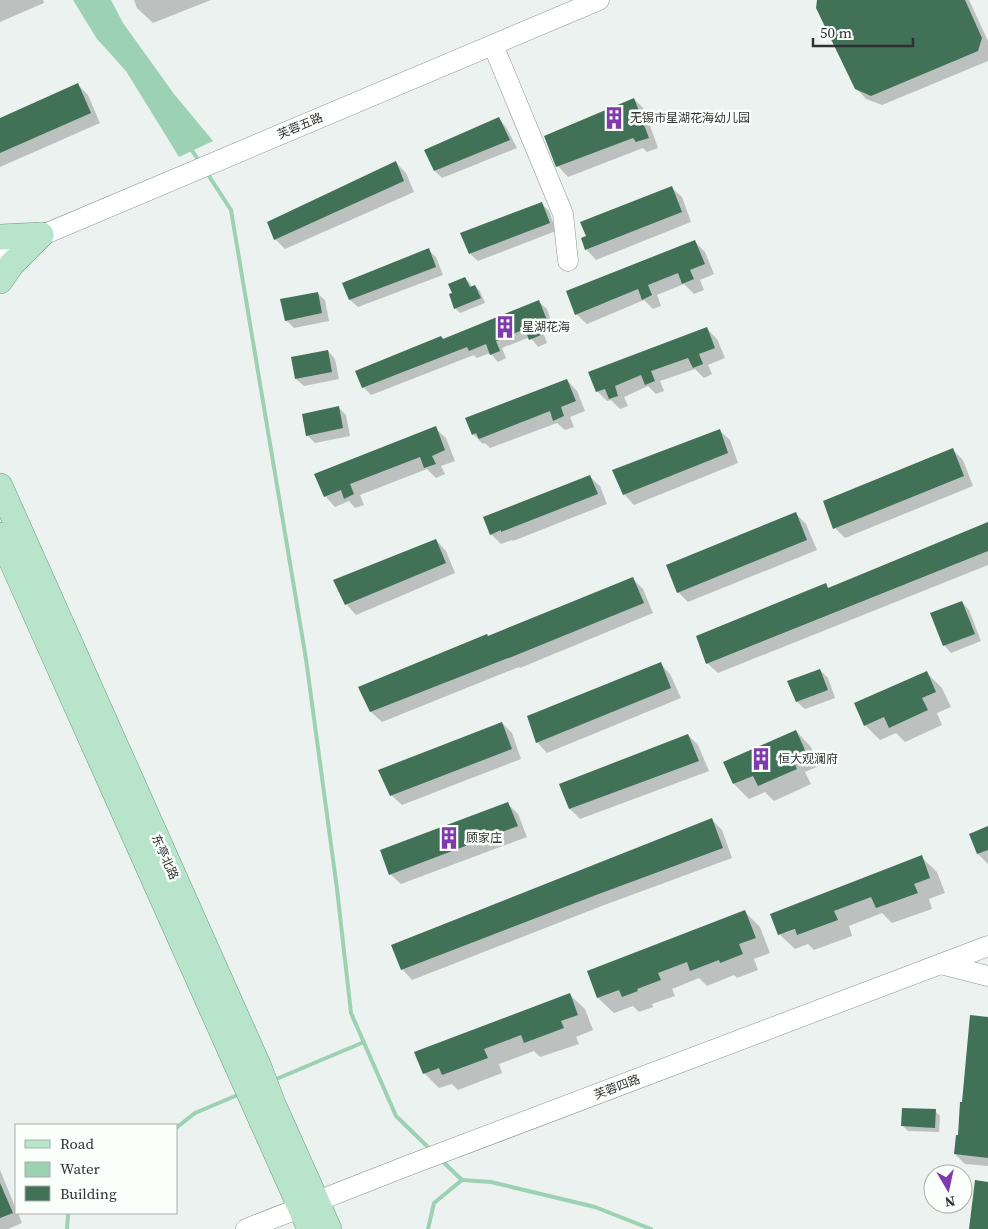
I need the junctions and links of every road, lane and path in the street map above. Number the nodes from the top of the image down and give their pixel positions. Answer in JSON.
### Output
{"nodes":[{"id":1,"x":599,"y":0,"type":"edge"},
{"id":2,"x":493,"y":45,"type":"junction"},
{"id":3,"x":41,"y":235,"type":"junction"},
{"id":4,"x":0,"y":237,"type":"edge"},
{"id":5,"x":0,"y":253,"type":"edge"},
{"id":6,"x":568,"y":261,"type":"dead end"},
{"id":7,"x":0,"y":281,"type":"edge"},
{"id":8,"x":0,"y":486,"type":"edge"},
{"id":9,"x":0,"y":535,"type":"edge"},
{"id":10,"x":988,"y":946,"type":"edge"},
{"id":11,"x":941,"y":964,"type":"junction"},
{"id":12,"x":988,"y":976,"type":"edge"},
{"id":13,"x":250,"y":1071,"type":"junction"},
{"id":14,"x":309,"y":1212,"type":"edge"},
{"id":15,"x":246,"y":1229,"type":"edge"},
{"id":16,"x":329,"y":1229,"type":"edge"}],
"edges":[{"from":1,"to":2,"type":"street","name":"芙蓉五路"},
{"from":2,"to":3,"type":"street","name":"芙蓉五路"},
{"from":2,"to":6,"type":"street"},
{"from":3,"to":4,"type":"main road"},
{"from":3,"to":5,"type":"street","name":"芙蓉五路"},
{"from":3,"to":7,"type":"main road"},
{"from":8,"to":13,"type":"main road","name":"东亭北路"},
{"from":9,"to":13,"type":"main road","name":"东亭北路"},
{"from":10,"to":11,"type":"street","name":"芙蓉四路"},
{"from":11,"to":12,"type":"street"},
{"from":11,"to":14,"type":"street","name":"芙蓉四路"},
{"from":13,"to":14,"type":"main road","name":"东亭北路"},
{"from":14,"to":15,"type":"street","name":"芙蓉四路"},
{"from":14,"to":16,"type":"main road","name":"东亭北路"}]}
